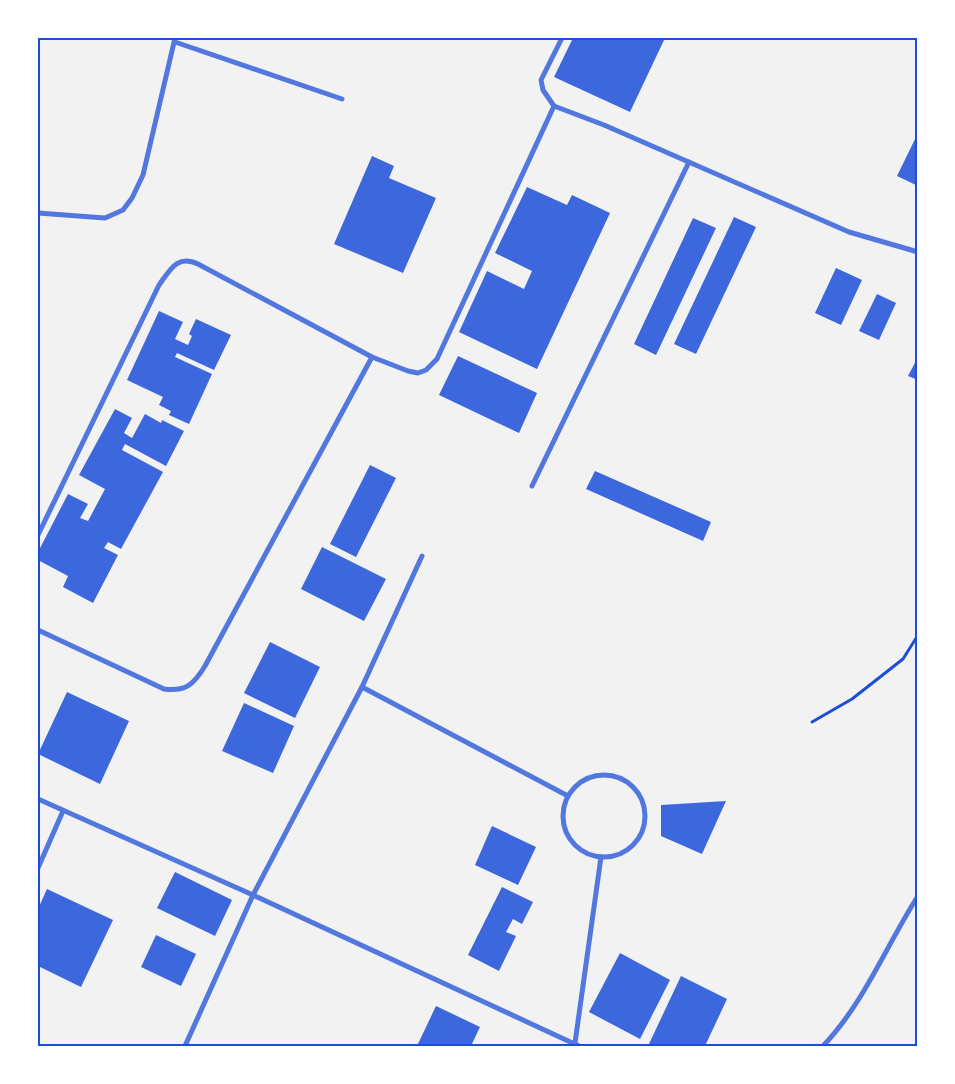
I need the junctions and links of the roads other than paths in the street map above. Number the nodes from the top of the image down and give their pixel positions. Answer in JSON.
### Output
{"nodes":[{"id":1,"x":562,"y":38,"type":"edge"},
{"id":2,"x":175,"y":40,"type":"edge"},
{"id":3,"x":342,"y":99,"type":"dead end"},
{"id":4,"x":554,"y":106,"type":"junction"},
{"id":5,"x":689,"y":162,"type":"junction"},
{"id":6,"x":38,"y":213,"type":"edge"},
{"id":7,"x":918,"y":252,"type":"edge"},
{"id":8,"x":372,"y":357,"type":"junction"},
{"id":9,"x":532,"y":486,"type":"dead end"},
{"id":10,"x":38,"y":535,"type":"edge"},
{"id":11,"x":422,"y":556,"type":"dead end"},
{"id":12,"x":38,"y":630,"type":"edge"},
{"id":13,"x":362,"y":687,"type":"junction"},
{"id":14,"x":568,"y":796,"type":"junction"},
{"id":15,"x":38,"y":799,"type":"edge"},
{"id":16,"x":63,"y":811,"type":"junction"},
{"id":17,"x":601,"y":857,"type":"junction"},
{"id":18,"x":38,"y":868,"type":"edge"},
{"id":19,"x":253,"y":895,"type":"junction"},
{"id":20,"x":918,"y":896,"type":"edge"},
{"id":21,"x":577,"y":1045,"type":"edge"},
{"id":22,"x":185,"y":1046,"type":"edge"},
{"id":23,"x":823,"y":1046,"type":"edge"}],
"edges":[{"from":1,"to":4,"type":"street"},
{"from":2,"to":3,"type":"street"},
{"from":2,"to":6,"type":"street"},
{"from":4,"to":5,"type":"street"},
{"from":4,"to":8,"type":"street"},
{"from":5,"to":7,"type":"street"},
{"from":5,"to":9,"type":"street"},
{"from":8,"to":10,"type":"street"},
{"from":8,"to":12,"type":"street"},
{"from":11,"to":13,"type":"street"},
{"from":13,"to":14,"type":"street"},
{"from":13,"to":19,"type":"street"},
{"from":14,"to":17,"type":"street"},
{"from":14,"to":17,"type":"street"},
{"from":15,"to":16,"type":"street"},
{"from":16,"to":18,"type":"street"},
{"from":16,"to":19,"type":"street"},
{"from":17,"to":21,"type":"street"},
{"from":19,"to":21,"type":"street"},
{"from":19,"to":22,"type":"street"},
{"from":20,"to":23,"type":"street"}]}
